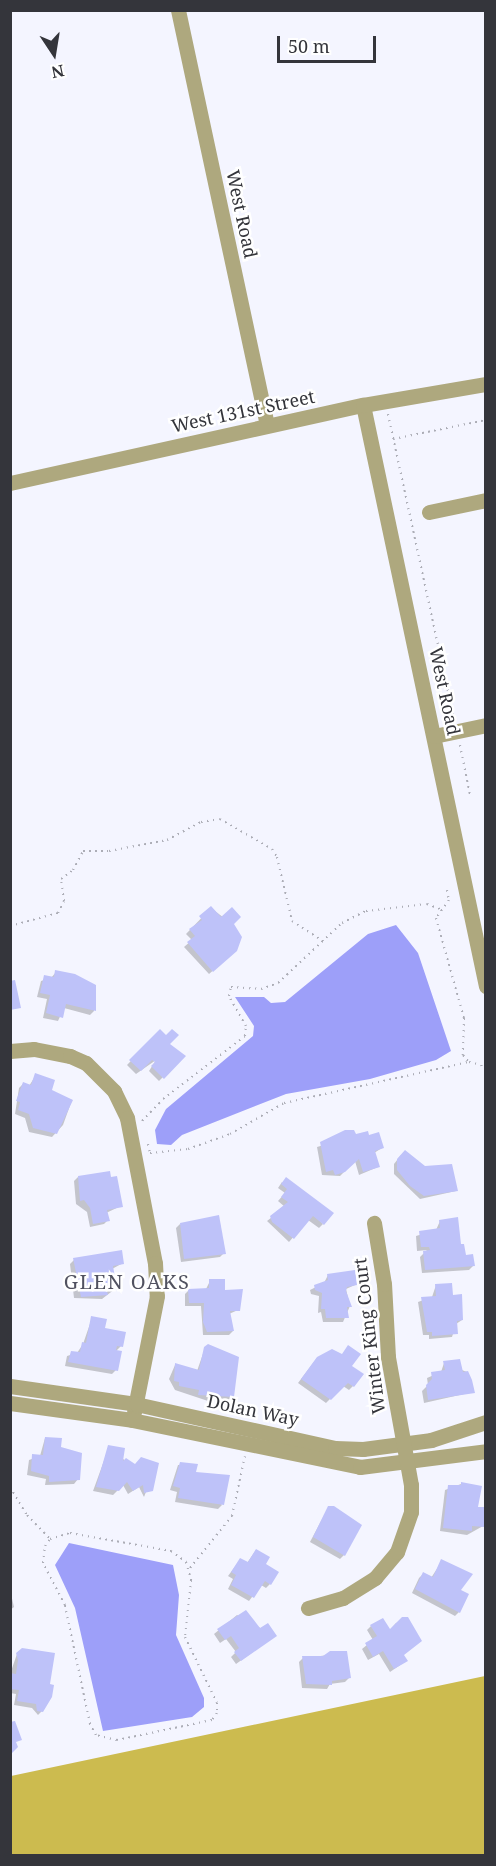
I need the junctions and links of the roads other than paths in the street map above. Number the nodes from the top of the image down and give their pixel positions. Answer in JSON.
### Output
{"nodes":[{"id":1,"x":178,"y":10,"type":"edge"},
{"id":2,"x":486,"y":384,"type":"edge"},
{"id":3,"x":363,"y":405,"type":"junction"},
{"id":4,"x":267,"y":425,"type":"junction"},
{"id":5,"x":10,"y":483,"type":"edge"},
{"id":6,"x":486,"y":500,"type":"edge"},
{"id":7,"x":429,"y":512,"type":"dead end"},
{"id":8,"x":486,"y":725,"type":"edge"},
{"id":9,"x":434,"y":736,"type":"junction"},
{"id":10,"x":486,"y":986,"type":"edge"},
{"id":11,"x":10,"y":1051,"type":"edge"},
{"id":12,"x":374,"y":1223,"type":"dead end"},
{"id":13,"x":10,"y":1386,"type":"edge"},
{"id":14,"x":10,"y":1403,"type":"edge"},
{"id":15,"x":136,"y":1404,"type":"junction"},
{"id":16,"x":132,"y":1420,"type":"junction"},
{"id":17,"x":486,"y":1422,"type":"edge"},
{"id":18,"x":403,"y":1444,"type":"junction"},
{"id":19,"x":486,"y":1451,"type":"edge"},
{"id":20,"x":406,"y":1461,"type":"junction"},
{"id":21,"x":308,"y":1608,"type":"dead end"}],
"edges":[{"from":1,"to":4,"type":"street","name":"West Road"},
{"from":2,"to":3,"type":"street","name":"West 131st Street"},
{"from":3,"to":4,"type":"street","name":"West 131st Street"},
{"from":3,"to":9,"type":"street","name":"West Road"},
{"from":4,"to":5,"type":"street","name":"West 131st Street"},
{"from":6,"to":7,"type":"street"},
{"from":8,"to":9,"type":"street"},
{"from":9,"to":10,"type":"street","name":"West Road"},
{"from":11,"to":15,"type":"street"},
{"from":12,"to":18,"type":"street","name":"Winter King Court"},
{"from":13,"to":15,"type":"street","name":"Dolan Way"},
{"from":14,"to":16,"type":"street","name":"Dolan Way"},
{"from":15,"to":16,"type":"street"},
{"from":15,"to":18,"type":"street","name":"Dolan Way"},
{"from":16,"to":20,"type":"street","name":"Dolan Way"},
{"from":17,"to":18,"type":"street","name":"Dolan Way"},
{"from":18,"to":20,"type":"street","name":"Winter King Court"},
{"from":19,"to":20,"type":"street","name":"Dolan Way"},
{"from":20,"to":21,"type":"street","name":"Winter King Court"}]}
